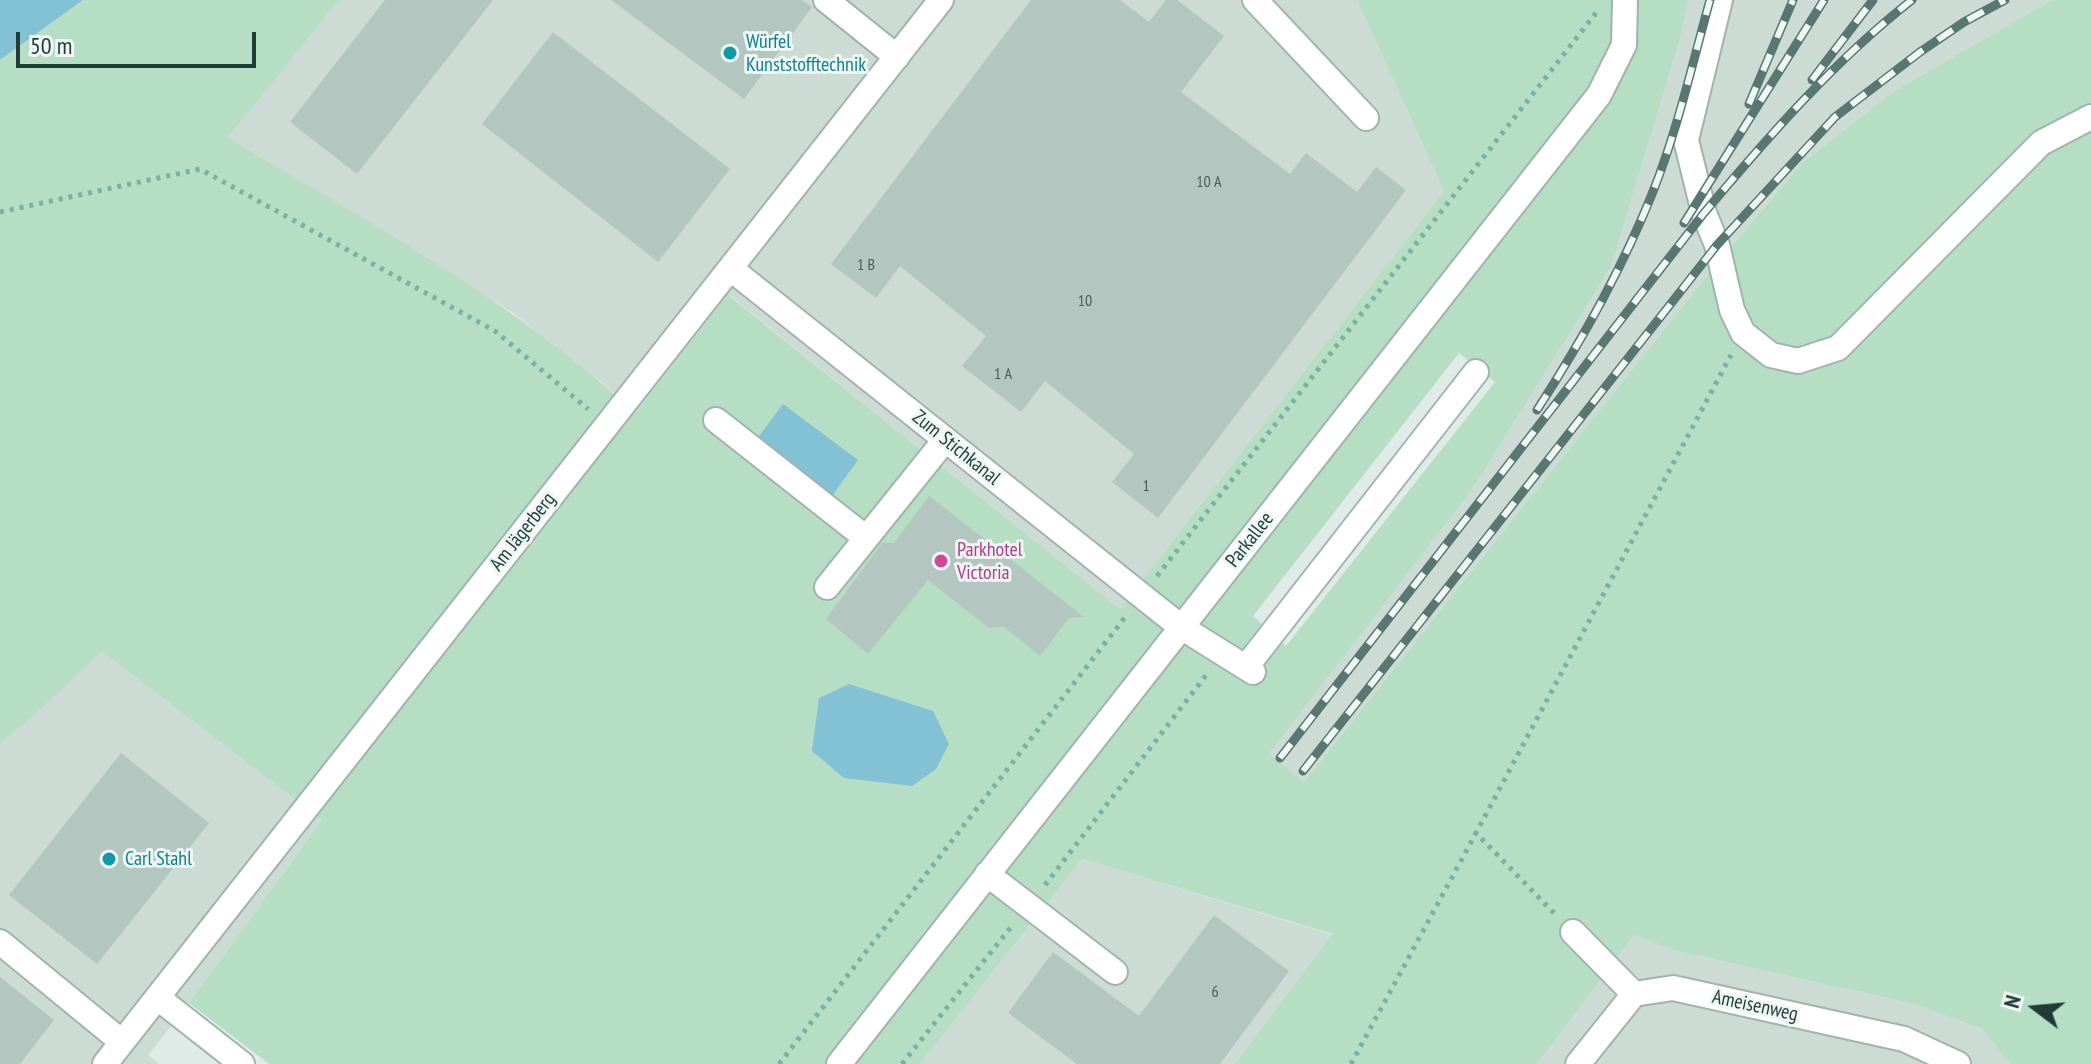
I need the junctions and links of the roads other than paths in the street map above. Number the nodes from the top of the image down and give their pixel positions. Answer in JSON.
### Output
{"nodes":[{"id":1,"x":826,"y":0,"type":"edge"},
{"id":2,"x":941,"y":0,"type":"edge"},
{"id":3,"x":1255,"y":0,"type":"edge"},
{"id":4,"x":1720,"y":0,"type":"edge"},
{"id":5,"x":1614,"y":3,"type":"edge"},
{"id":6,"x":897,"y":57,"type":"junction"},
{"id":7,"x":2091,"y":117,"type":"edge"},
{"id":8,"x":1366,"y":118,"type":"dead end"},
{"id":9,"x":731,"y":269,"type":"junction"},
{"id":10,"x":1476,"y":372,"type":"dead end"},
{"id":11,"x":716,"y":420,"type":"dead end"},
{"id":12,"x":945,"y":440,"type":"junction"},
{"id":13,"x":866,"y":538,"type":"junction"},
{"id":14,"x":827,"y":587,"type":"dead end"},
{"id":15,"x":1181,"y":627,"type":"junction"},
{"id":16,"x":987,"y":874,"type":"junction"},
{"id":17,"x":1573,"y":932,"type":"road end"},
{"id":18,"x":0,"y":942,"type":"edge"},
{"id":19,"x":1115,"y":972,"type":"dead end"},
{"id":20,"x":1634,"y":994,"type":"junction"},
{"id":21,"x":158,"y":998,"type":"junction"},
{"id":22,"x":122,"y":1042,"type":"junction"},
{"id":23,"x":105,"y":1064,"type":"edge"},
{"id":24,"x":242,"y":1064,"type":"edge"},
{"id":25,"x":839,"y":1064,"type":"edge"},
{"id":26,"x":1578,"y":1064,"type":"edge"},
{"id":27,"x":1958,"y":1064,"type":"edge"}],
"edges":[{"from":1,"to":6,"type":"street"},
{"from":2,"to":6,"type":"street","name":"Am Jägerberg"},
{"from":3,"to":8,"type":"street"},
{"from":4,"to":7,"type":"street"},
{"from":5,"to":15,"type":"street","name":"Parkallee"},
{"from":6,"to":9,"type":"street","name":"Am Jägerberg"},
{"from":9,"to":12,"type":"street","name":"Zum Stichkanal"},
{"from":9,"to":21,"type":"street","name":"Am Jägerberg"},
{"from":10,"to":15,"type":"street","name":"Zum Stichkanal"},
{"from":11,"to":13,"type":"street"},
{"from":12,"to":13,"type":"street"},
{"from":12,"to":15,"type":"street","name":"Zum Stichkanal"},
{"from":13,"to":14,"type":"street"},
{"from":15,"to":16,"type":"street","name":"Parkallee"},
{"from":16,"to":19,"type":"street"},
{"from":16,"to":25,"type":"street","name":"Parkallee"},
{"from":17,"to":20,"type":"street"},
{"from":18,"to":22,"type":"street"},
{"from":20,"to":26,"type":"street"},
{"from":20,"to":27,"type":"street","name":"Ameisenweg"},
{"from":21,"to":22,"type":"street","name":"Am Jägerberg"},
{"from":21,"to":24,"type":"street"},
{"from":22,"to":23,"type":"street","name":"Am Jägerberg"}]}
